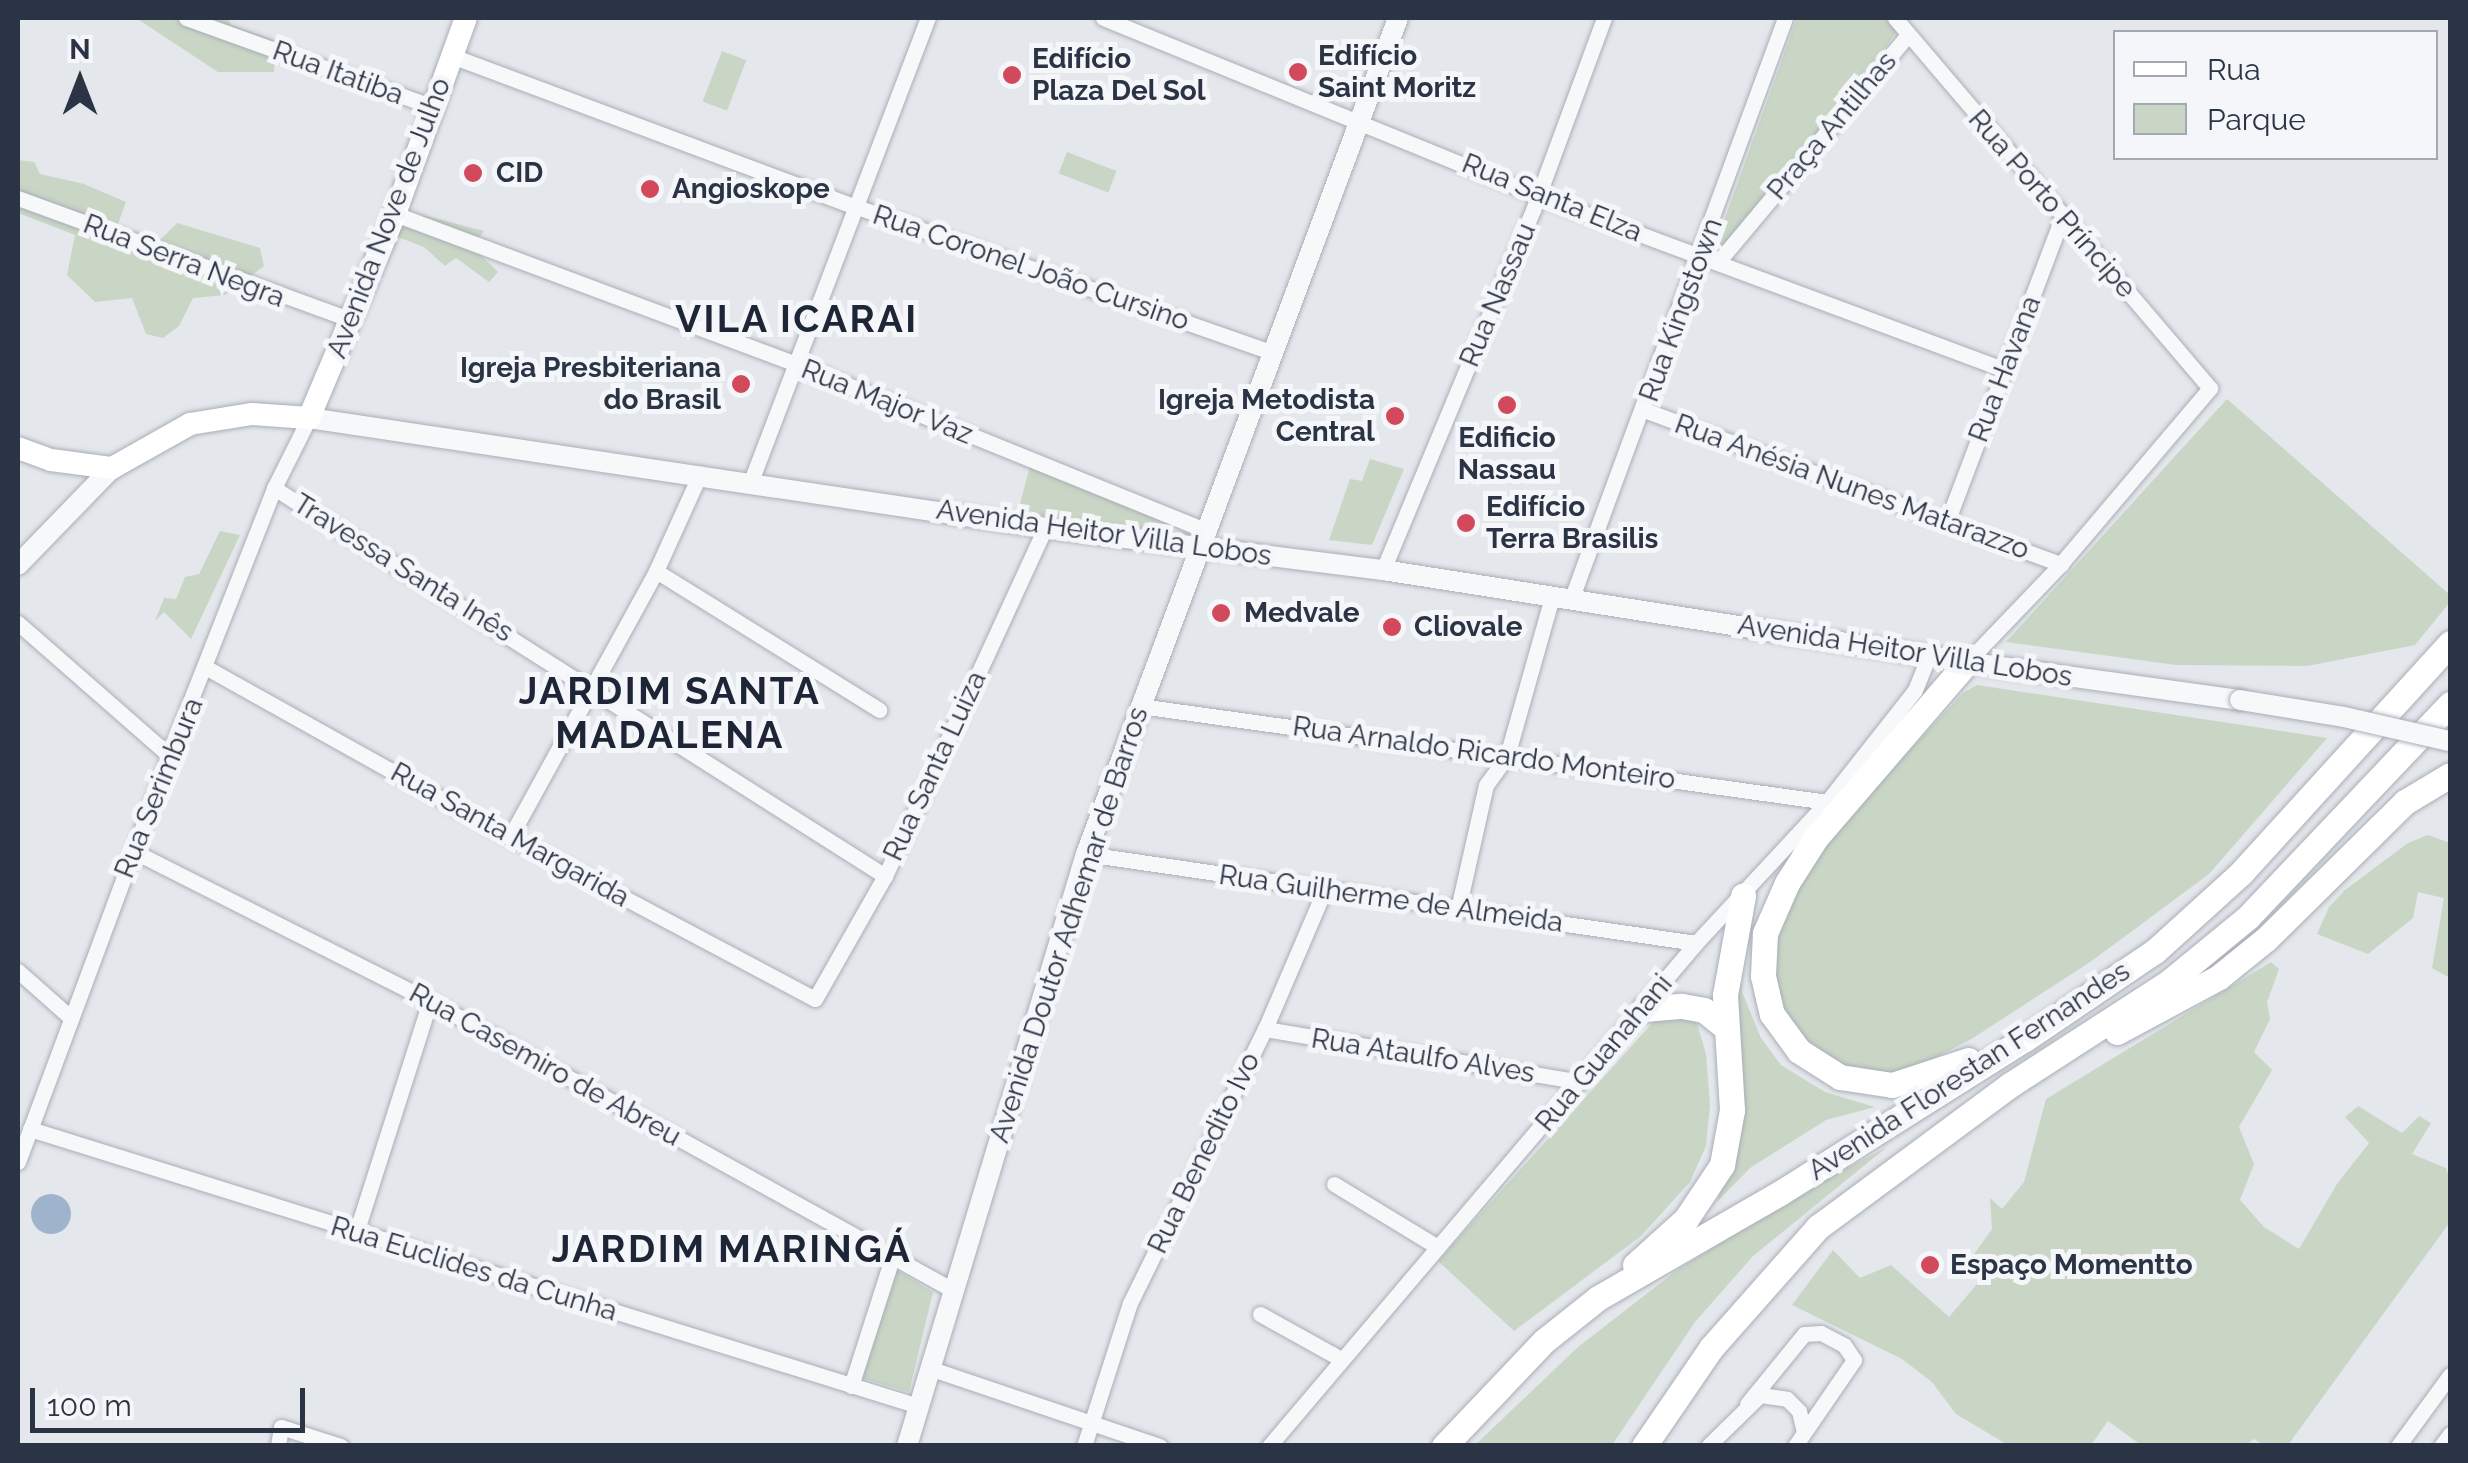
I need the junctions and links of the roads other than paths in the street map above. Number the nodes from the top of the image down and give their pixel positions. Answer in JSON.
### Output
{"nodes":[{"id":1,"x":186,"y":18,"type":"edge"},
{"id":2,"x":466,"y":18,"type":"edge"},
{"id":3,"x":928,"y":18,"type":"edge"},
{"id":4,"x":1103,"y":18,"type":"edge"},
{"id":5,"x":1398,"y":18,"type":"edge"},
{"id":6,"x":1604,"y":18,"type":"edge"},
{"id":7,"x":1785,"y":18,"type":"edge"},
{"id":8,"x":1895,"y":18,"type":"edge"},
{"id":9,"x":1908,"y":36,"type":"junction"},
{"id":10,"x":452,"y":56,"type":"junction"},
{"id":11,"x":433,"y":107,"type":"junction"},
{"id":12,"x":1363,"y":121,"type":"junction"},
{"id":13,"x":1538,"y":193,"type":"junction"},
{"id":14,"x":18,"y":198,"type":"edge"},
{"id":15,"x":854,"y":206,"type":"junction"},
{"id":16,"x":395,"y":214,"type":"junction"},
{"id":17,"x":2062,"y":217,"type":"junction"},
{"id":18,"x":1700,"y":256,"type":"junction"},
{"id":19,"x":1718,"y":262,"type":"junction"},
{"id":20,"x":350,"y":320,"type":"junction"},
{"id":21,"x":1273,"y":352,"type":"junction"},
{"id":22,"x":796,"y":364,"type":"junction"},
{"id":23,"x":2005,"y":370,"type":"junction"},
{"id":24,"x":1644,"y":410,"type":"junction"},
{"id":25,"x":309,"y":418,"type":"junction"},
{"id":26,"x":18,"y":448,"type":"edge"},
{"id":27,"x":112,"y":468,"type":"junction"},
{"id":28,"x":700,"y":474,"type":"junction"},
{"id":29,"x":751,"y":481,"type":"junction"},
{"id":30,"x":274,"y":488,"type":"junction"},
{"id":31,"x":1947,"y":522,"type":"junction"},
{"id":32,"x":1045,"y":528,"type":"junction"},
{"id":33,"x":1206,"y":538,"type":"junction"},
{"id":34,"x":2061,"y":564,"type":"junction"},
{"id":35,"x":18,"y":565,"type":"edge"},
{"id":36,"x":656,"y":570,"type":"junction"},
{"id":37,"x":1384,"y":570,"type":"junction"},
{"id":38,"x":1562,"y":598,"type":"junction"},
{"id":39,"x":18,"y":622,"type":"edge"},
{"id":40,"x":2450,"y":644,"type":"edge"},
{"id":41,"x":1929,"y":656,"type":"junction"},
{"id":42,"x":1968,"y":662,"type":"junction"},
{"id":43,"x":207,"y":668,"type":"junction"},
{"id":44,"x":594,"y":687,"type":"junction"},
{"id":45,"x":1140,"y":706,"type":"junction"},
{"id":46,"x":2448,"y":707,"type":"edge"},
{"id":47,"x":879,"y":710,"type":"dead end"},
{"id":48,"x":2450,"y":742,"type":"edge"},
{"id":49,"x":169,"y":755,"type":"junction"},
{"id":50,"x":1507,"y":756,"type":"junction"},
{"id":51,"x":2450,"y":776,"type":"edge"},
{"id":52,"x":1827,"y":802,"type":"junction"},
{"id":53,"x":510,"y":837,"type":"junction"},
{"id":54,"x":133,"y":851,"type":"junction"},
{"id":55,"x":1086,"y":854,"type":"junction"},
{"id":56,"x":885,"y":876,"type":"junction"},
{"id":57,"x":1325,"y":889,"type":"junction"},
{"id":58,"x":1743,"y":896,"type":"junction"},
{"id":59,"x":1458,"y":909,"type":"junction"},
{"id":60,"x":1696,"y":944,"type":"junction"},
{"id":61,"x":18,"y":971,"type":"edge"},
{"id":62,"x":815,"y":999,"type":"joint"},
{"id":63,"x":430,"y":1001,"type":"junction"},
{"id":64,"x":1644,"y":1009,"type":"junction"},
{"id":65,"x":71,"y":1018,"type":"junction"},
{"id":66,"x":1724,"y":1026,"type":"junction"},
{"id":67,"x":1264,"y":1030,"type":"junction"},
{"id":68,"x":2025,"y":1040,"type":"junction"},
{"id":69,"x":1581,"y":1082,"type":"junction"},
{"id":70,"x":2010,"y":1086,"type":"junction"},
{"id":71,"x":30,"y":1129,"type":"junction"},
{"id":72,"x":18,"y":1162,"type":"edge"},
{"id":73,"x":1334,"y":1184,"type":"dead end"},
{"id":74,"x":356,"y":1233,"type":"junction"},
{"id":75,"x":1436,"y":1246,"type":"junction"},
{"id":76,"x":893,"y":1255,"type":"junction"},
{"id":77,"x":951,"y":1289,"type":"junction"},
{"id":78,"x":1598,"y":1298,"type":"junction"},
{"id":79,"x":1260,"y":1314,"type":"dead end"},
{"id":80,"x":1339,"y":1358,"type":"junction"},
{"id":81,"x":930,"y":1368,"type":"junction"},
{"id":82,"x":2450,"y":1375,"type":"edge"},
{"id":83,"x":851,"y":1386,"type":"junction"},
{"id":84,"x":1747,"y":1404,"type":"junction"},
{"id":85,"x":918,"y":1406,"type":"junction"},
{"id":86,"x":1092,"y":1420,"type":"junction"},
{"id":87,"x":1803,"y":1428,"type":"junction"},
{"id":88,"x":2450,"y":1434,"type":"edge"},
{"id":89,"x":278,"y":1446,"type":"edge"},
{"id":90,"x":341,"y":1446,"type":"edge"},
{"id":91,"x":907,"y":1446,"type":"edge"},
{"id":92,"x":1084,"y":1446,"type":"edge"},
{"id":93,"x":1160,"y":1446,"type":"edge"},
{"id":94,"x":1269,"y":1446,"type":"edge"},
{"id":95,"x":1444,"y":1446,"type":"edge"},
{"id":96,"x":1644,"y":1446,"type":"edge"},
{"id":97,"x":1708,"y":1446,"type":"edge"},
{"id":98,"x":1795,"y":1446,"type":"edge"},
{"id":99,"x":2398,"y":1446,"type":"edge"},
{"id":100,"x":2442,"y":1446,"type":"edge"}],
"edges":[{"from":1,"to":11,"type":"street","name":"Rua Itatiba"},
{"from":2,"to":10,"type":"main road","name":"Avenida Nove de Julho"},
{"from":3,"to":15,"type":"street"},
{"from":4,"to":12,"type":"street","name":"Rua Santa Elza"},
{"from":5,"to":12,"type":"street","name":"Avenida Doutor Adhemar de Barros"},
{"from":6,"to":13,"type":"street","name":"Rua Nassau"},
{"from":7,"to":18,"type":"street","name":"Rua Kingstown"},
{"from":8,"to":9,"type":"street","name":"Rua Porto Príncipe"},
{"from":9,"to":17,"type":"street","name":"Rua Porto Príncipe"},
{"from":9,"to":19,"type":"street","name":"Praça Antilhas"},
{"from":10,"to":11,"type":"main road","name":"Avenida Nove de Julho"},
{"from":10,"to":15,"type":"street","name":"Rua Coronel João Cursino"},
{"from":11,"to":16,"type":"main road","name":"Avenida Nove de Julho"},
{"from":12,"to":13,"type":"street","name":"Rua Santa Elza"},
{"from":12,"to":21,"type":"street","name":"Avenida Doutor Adhemar de Barros"},
{"from":13,"to":18,"type":"street","name":"Rua Santa Elza"},
{"from":13,"to":37,"type":"street","name":"Rua Nassau"},
{"from":14,"to":20,"type":"street","name":"Rua Serra Negra"},
{"from":15,"to":21,"type":"street","name":"Rua Coronel João Cursino"},
{"from":15,"to":22,"type":"street"},
{"from":16,"to":20,"type":"main road","name":"Avenida Nove de Julho"},
{"from":16,"to":22,"type":"street","name":"Rua Major Vaz"},
{"from":17,"to":23,"type":"street","name":"Rua Havana"},
{"from":17,"to":34,"type":"street","name":"Rua Porto Príncipe"},
{"from":18,"to":19,"type":"street","name":"Rua Santa Elza"},
{"from":18,"to":24,"type":"street","name":"Rua Kingstown"},
{"from":19,"to":23,"type":"street","name":"Rua Santa Elza"},
{"from":20,"to":25,"type":"main road","name":"Avenida Nove de Julho"},
{"from":21,"to":33,"type":"street","name":"Avenida Doutor Adhemar de Barros"},
{"from":22,"to":29,"type":"street"},
{"from":22,"to":33,"type":"street","name":"Rua Major Vaz"},
{"from":23,"to":31,"type":"street","name":"Rua Havana"},
{"from":24,"to":31,"type":"street","name":"Rua Anésia Nunes Matarazzo"},
{"from":24,"to":38,"type":"street","name":"Rua Kingstown"},
{"from":25,"to":27,"type":"main road","name":"Avenida Heitor Villa Lobos"},
{"from":25,"to":28,"type":"street","name":"Avenida Heitor Villa Lobos"},
{"from":25,"to":30,"type":"street","name":"Rua Serimbura"},
{"from":26,"to":27,"type":"main road"},
{"from":27,"to":35,"type":"street","name":"Avenida Heitor Villa Lobos"},
{"from":28,"to":29,"type":"street","name":"Avenida Heitor Villa Lobos"},
{"from":28,"to":36,"type":"street"},
{"from":29,"to":32,"type":"street","name":"Avenida Heitor Villa Lobos"},
{"from":30,"to":43,"type":"street","name":"Rua Serimbura"},
{"from":30,"to":44,"type":"street","name":"Travessa Santa Inês"},
{"from":31,"to":34,"type":"street","name":"Rua Anésia Nunes Matarazzo"},
{"from":32,"to":33,"type":"street","name":"Avenida Heitor Villa Lobos"},
{"from":32,"to":56,"type":"street","name":"Rua Santa Luiza"},
{"from":33,"to":37,"type":"street","name":"Avenida Heitor Villa Lobos"},
{"from":33,"to":45,"type":"street","name":"Avenida Doutor Adhemar de Barros"},
{"from":34,"to":42,"type":"street"},
{"from":36,"to":44,"type":"street"},
{"from":36,"to":47,"type":"street"},
{"from":37,"to":38,"type":"street","name":"Avenida Heitor Villa Lobos"},
{"from":38,"to":41,"type":"street","name":"Avenida Heitor Villa Lobos"},
{"from":38,"to":50,"type":"street","name":"Rua Kingstown"},
{"from":39,"to":49,"type":"street"},
{"from":40,"to":68,"type":"highway","name":"Avenida Florestan Fernandes"},
{"from":41,"to":42,"type":"street","name":"Avenida Heitor Villa Lobos"},
{"from":41,"to":52,"type":"street","name":"Rua Guanahani"},
{"from":42,"to":48,"type":"street","name":"Avenida Heitor Villa Lobos","bridge":true},
{"from":42,"to":68,"type":"highway"},
{"from":43,"to":49,"type":"street","name":"Rua Serimbura"},
{"from":43,"to":53,"type":"street","name":"Rua Santa Margarida"},
{"from":44,"to":53,"type":"street"},
{"from":44,"to":56,"type":"street","name":"Travessa Santa Inês"},
{"from":45,"to":50,"type":"street","name":"Rua Arnaldo Ricardo Monteiro"},
{"from":45,"to":55,"type":"street","name":"Avenida Doutor Adhemar de Barros"},
{"from":46,"to":70,"type":"highway","name":"Avenida Florestan Fernandes"},
{"from":49,"to":54,"type":"street","name":"Rua Serimbura"},
{"from":50,"to":52,"type":"street","name":"Rua Arnaldo Ricardo Monteiro"},
{"from":50,"to":59,"type":"street","name":"Rua Kingstown"},
{"from":51,"to":70,"type":"highway"},
{"from":52,"to":58,"type":"street","name":"Rua Guanahani"},
{"from":53,"to":62,"type":"street","name":"Rua Santa Margarida"},
{"from":54,"to":63,"type":"street","name":"Rua Casemiro de Abreu"},
{"from":54,"to":65,"type":"street","name":"Rua Serimbura"},
{"from":55,"to":57,"type":"street","name":"Rua Guilherme de Almeida"},
{"from":55,"to":77,"type":"street","name":"Avenida Doutor Adhemar de Barros"},
{"from":56,"to":62,"type":"street","name":"Rua Santa Luiza"},
{"from":57,"to":59,"type":"street","name":"Rua Guilherme de Almeida"},
{"from":57,"to":67,"type":"street","name":"Rua Benedito Ivo"},
{"from":58,"to":60,"type":"street","name":"Rua Guanahani"},
{"from":58,"to":66,"type":"highway"},
{"from":59,"to":60,"type":"street","name":"Rua Guilherme de Almeida"},
{"from":60,"to":64,"type":"street","name":"Rua Guanahani"},
{"from":61,"to":65,"type":"street"},
{"from":63,"to":74,"type":"street"},
{"from":63,"to":76,"type":"street","name":"Rua Casemiro de Abreu"},
{"from":64,"to":66,"type":"highway"},
{"from":64,"to":69,"type":"street","name":"Rua Guanahani"},
{"from":65,"to":71,"type":"street","name":"Rua Serimbura"},
{"from":66,"to":78,"type":"highway"},
{"from":67,"to":69,"type":"street","name":"Rua Ataulfo Alves"},
{"from":67,"to":86,"type":"street","name":"Rua Benedito Ivo"},
{"from":68,"to":78,"type":"highway","name":"Avenida Florestan Fernandes"},
{"from":69,"to":75,"type":"street","name":"Rua Guanahani"},
{"from":70,"to":96,"type":"highway","name":"Avenida Florestan Fernandes"},
{"from":71,"to":72,"type":"street","name":"Rua Serimbura"},
{"from":71,"to":74,"type":"street","name":"Rua Euclides da Cunha"},
{"from":73,"to":75,"type":"street"},
{"from":74,"to":83,"type":"street","name":"Rua Euclides da Cunha"},
{"from":75,"to":80,"type":"street","name":"Rua Guanahani"},
{"from":76,"to":77,"type":"street","name":"Rua Casemiro de Abreu"},
{"from":76,"to":83,"type":"street"},
{"from":77,"to":81,"type":"street","name":"Avenida Doutor Adhemar de Barros"},
{"from":78,"to":95,"type":"highway","name":"Avenida Florestan Fernandes"},
{"from":79,"to":80,"type":"street"},
{"from":80,"to":94,"type":"street","name":"Rua Guanahani"},
{"from":81,"to":85,"type":"street","name":"Avenida Doutor Adhemar de Barros"},
{"from":81,"to":86,"type":"street"},
{"from":82,"to":99,"type":"street"},
{"from":83,"to":85,"type":"street","name":"Rua Euclides da Cunha"},
{"from":84,"to":87,"type":"street"},
{"from":84,"to":87,"type":"street"},
{"from":84,"to":97,"type":"street"},
{"from":85,"to":91,"type":"street","name":"Avenida Doutor Adhemar de Barros"},
{"from":86,"to":92,"type":"street","name":"Rua Benedito Ivo"},
{"from":86,"to":93,"type":"street"},
{"from":87,"to":98,"type":"street"},
{"from":88,"to":100,"type":"street"},
{"from":89,"to":90,"type":"street"}]}
